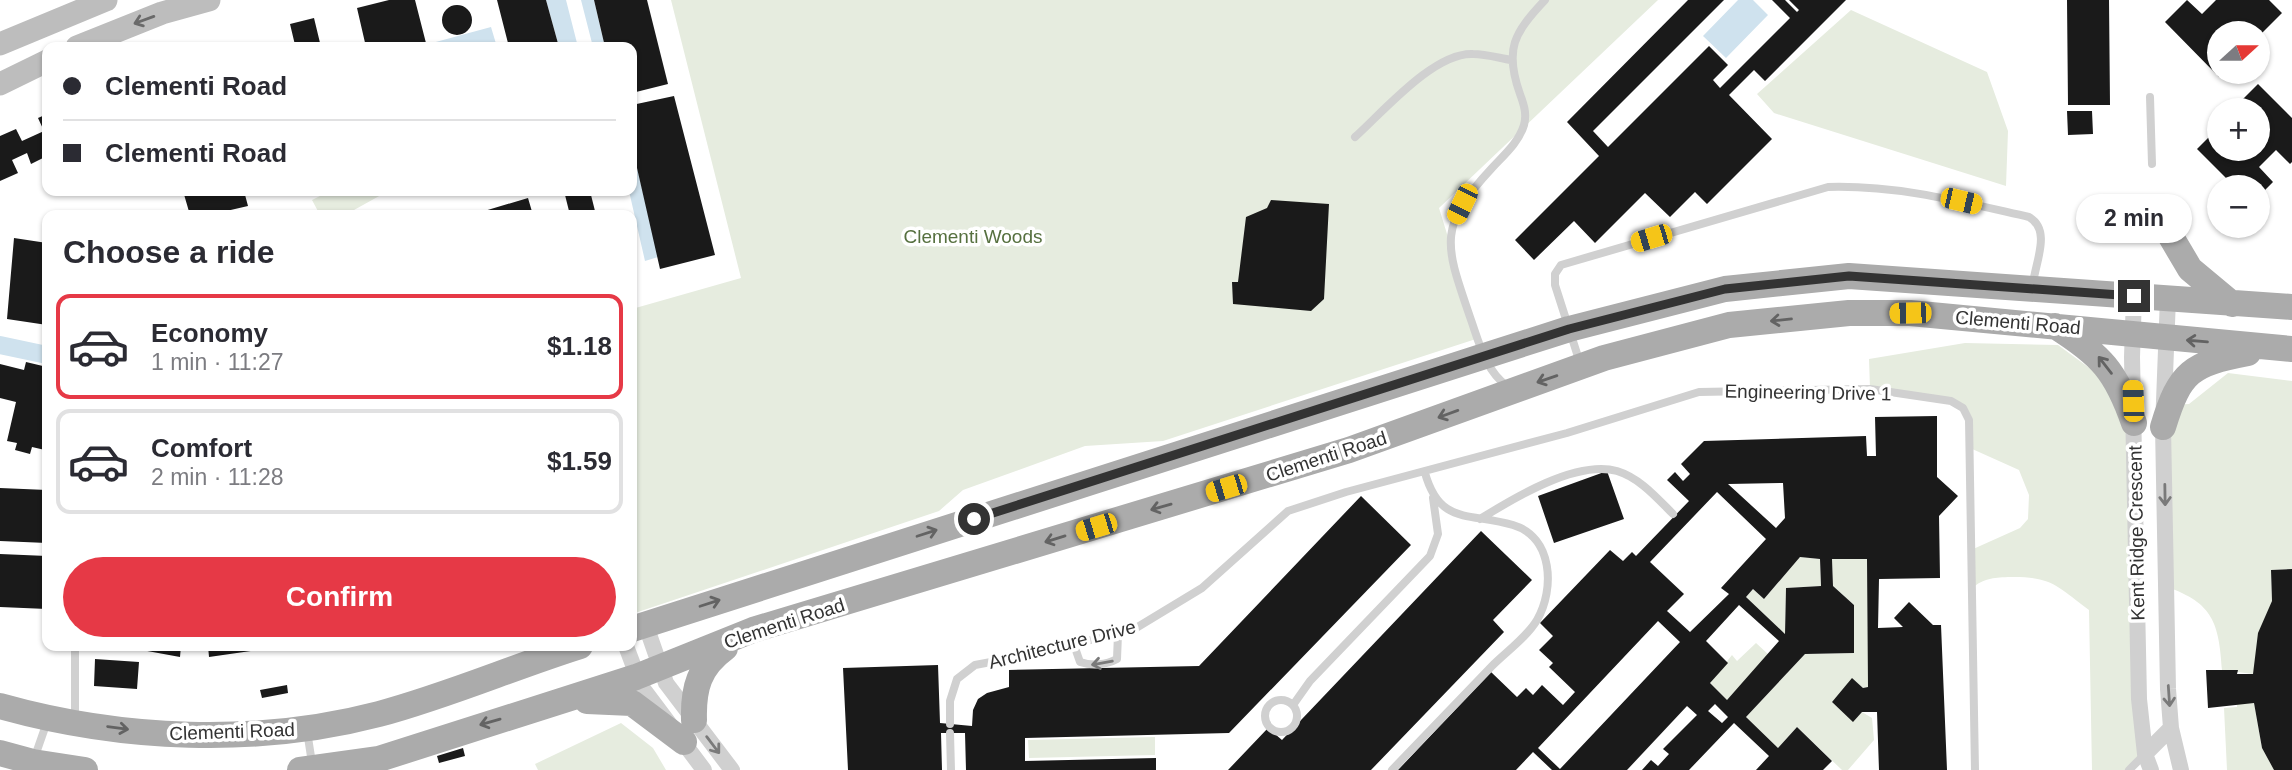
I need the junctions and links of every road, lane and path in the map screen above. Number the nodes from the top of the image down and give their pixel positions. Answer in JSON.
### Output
{"nodes":[{"id":1,"x":106,"y":0,"type":"edge"},
{"id":2,"x":209,"y":0,"type":"edge"},
{"id":3,"x":1545,"y":0,"type":"edge"},
{"id":4,"x":90,"y":42,"type":"edge"},
{"id":5,"x":0,"y":44,"type":"edge"},
{"id":6,"x":1511,"y":60,"type":"junction"},
{"id":7,"x":42,"y":63,"type":"edge"},
{"id":8,"x":0,"y":84,"type":"edge"},
{"id":9,"x":2150,"y":97,"type":"dead end"},
{"id":10,"x":1355,"y":137,"type":"dead end"},
{"id":11,"x":2152,"y":164,"type":"dead end"},
{"id":12,"x":2167,"y":230,"type":"dead end"},
{"id":13,"x":2032,"y":287,"type":"junction"},
{"id":14,"x":2134,"y":296,"type":"junction"},
{"id":15,"x":2168,"y":298,"type":"junction"},
{"id":16,"x":2232,"y":304,"type":"junction"},
{"id":17,"x":2292,"y":307,"type":"edge"},
{"id":18,"x":2053,"y":326,"type":"junction"},
{"id":19,"x":1569,"y":329,"type":"junction"},
{"id":20,"x":2132,"y":334,"type":"junction"},
{"id":21,"x":2167,"y":337,"type":"junction"},
{"id":22,"x":2285,"y":348,"type":"edge"},
{"id":23,"x":1484,"y":356,"type":"junction"},
{"id":24,"x":1581,"y":367,"type":"junction"},
{"id":25,"x":1512,"y":390,"type":"junction"},
{"id":26,"x":2134,"y":423,"type":"junction"},
{"id":27,"x":2163,"y":427,"type":"junction"},
{"id":28,"x":1425,"y":473,"type":"junction"},
{"id":29,"x":1433,"y":498,"type":"junction"},
{"id":30,"x":1674,"y":514,"type":"dead end"},
{"id":31,"x":1480,"y":519,"type":"junction"},
{"id":32,"x":639,"y":626,"type":"edge"},
{"id":33,"x":753,"y":631,"type":"junction"},
{"id":34,"x":1118,"y":634,"type":"junction"},
{"id":35,"x":2138,"y":636,"type":"junction"},
{"id":36,"x":2167,"y":636,"type":"junction"},
{"id":37,"x":1074,"y":645,"type":"junction"},
{"id":38,"x":75,"y":651,"type":"edge"},
{"id":39,"x":565,"y":651,"type":"edge"},
{"id":40,"x":630,"y":651,"type":"edge"},
{"id":41,"x":2139,"y":660,"type":"junction"},
{"id":42,"x":2167,"y":663,"type":"junction"},
{"id":43,"x":648,"y":673,"type":"junction"},
{"id":44,"x":556,"y":702,"type":"junction"},
{"id":45,"x":1293,"y":705,"type":"junction"},
{"id":46,"x":0,"y":706,"type":"edge"},
{"id":47,"x":48,"y":718,"type":"junction"},
{"id":48,"x":75,"y":722,"type":"junction"},
{"id":49,"x":307,"y":728,"type":"junction"},
{"id":50,"x":2171,"y":728,"type":"junction"},
{"id":51,"x":689,"y":731,"type":"junction"},
{"id":52,"x":0,"y":753,"type":"edge"},
{"id":53,"x":2146,"y":754,"type":"junction"},
{"id":54,"x":33,"y":762,"type":"junction"},
{"id":55,"x":307,"y":769,"type":"edge"},
{"id":56,"x":85,"y":770,"type":"edge"},
{"id":57,"x":704,"y":770,"type":"edge"},
{"id":58,"x":732,"y":770,"type":"edge"},
{"id":59,"x":951,"y":770,"type":"edge"},
{"id":60,"x":1392,"y":770,"type":"edge"},
{"id":61,"x":1975,"y":770,"type":"edge"},
{"id":62,"x":2129,"y":770,"type":"edge"},
{"id":63,"x":2151,"y":770,"type":"edge"},
{"id":64,"x":2181,"y":770,"type":"edge"}],
"edges":[{"from":1,"to":5,"type":"main road"},
{"from":2,"to":4,"type":"main road","one_way":true},
{"from":3,"to":6,"type":"lane"},
{"from":6,"to":10,"type":"lane"},
{"from":6,"to":23,"type":"lane"},
{"from":7,"to":8,"type":"main road"},
{"from":9,"to":11,"type":"lane"},
{"from":12,"to":16,"type":"main road"},
{"from":13,"to":14,"type":"main road","name":"Clementi Road"},
{"from":13,"to":19,"type":"main road","name":"Clementi Road"},
{"from":13,"to":19,"type":"lane"},
{"from":14,"to":15,"type":"main road","name":"Clementi Road"},
{"from":14,"to":20,"type":"street","name":"Kent Ridge Crescent"},
{"from":15,"to":16,"type":"main road","name":"Clementi Road"},
{"from":15,"to":21,"type":"street","name":"Kent Ridge Crescent"},
{"from":16,"to":17,"type":"main road","name":"Clementi Road"},
{"from":18,"to":20,"type":"main road","name":"Clementi Road"},
{"from":18,"to":24,"type":"main road","name":"Clementi Road","one_way":true},
{"from":26,"to":18,"type":"main road","one_way":true},
{"from":19,"to":23,"type":"main road","name":"Clementi Road"},
{"from":19,"to":24,"type":"lane"},
{"from":20,"to":21,"type":"main road","name":"Clementi Road"},
{"from":20,"to":26,"type":"street","name":"Kent Ridge Crescent"},
{"from":22,"to":21,"type":"main road","name":"Clementi Road","one_way":true},
{"from":21,"to":27,"type":"street","name":"Kent Ridge Crescent"},
{"from":22,"to":27,"type":"main road"},
{"from":23,"to":25,"type":"lane"},
{"from":32,"to":23,"type":"main road","name":"Clementi Road","one_way":true},
{"from":24,"to":25,"type":"main road","name":"Clementi Road","one_way":true},
{"from":25,"to":33,"type":"main road","name":"Clementi Road","one_way":true},
{"from":26,"to":35,"type":"street","name":"Kent Ridge Crescent"},
{"from":27,"to":36,"type":"street","name":"Kent Ridge Crescent","one_way":true},
{"from":28,"to":29,"type":"lane"},
{"from":28,"to":34,"type":"lane","name":"Architecture Drive"},
{"from":28,"to":61,"type":"lane","name":"Engineering Drive 1"},
{"from":29,"to":31,"type":"lane"},
{"from":29,"to":45,"type":"lane"},
{"from":30,"to":31,"type":"lane"},
{"from":31,"to":60,"type":"lane"},
{"from":32,"to":43,"type":"street"},
{"from":33,"to":43,"type":"main road","name":"Clementi Road"},
{"from":33,"to":51,"type":"main road"},
{"from":34,"to":37,"type":"lane","name":"Architecture Drive"},
{"from":34,"to":37,"type":"lane","one_way":true},
{"from":35,"to":36,"type":"street"},
{"from":35,"to":41,"type":"street","name":"Kent Ridge Crescent"},
{"from":36,"to":42,"type":"street","name":"Kent Ridge Crescent"},
{"from":37,"to":59,"type":"lane","name":"Architecture Drive"},
{"from":38,"to":48,"type":"lane"},
{"from":39,"to":49,"type":"main road","name":"Clementi Road"},
{"from":40,"to":43,"type":"street"},
{"from":41,"to":42,"type":"street"},
{"from":41,"to":53,"type":"street","name":"Kent Ridge Crescent"},
{"from":42,"to":50,"type":"street","name":"Kent Ridge Crescent","one_way":true},
{"from":43,"to":44,"type":"main road","name":"Clementi Road"},
{"from":43,"to":51,"type":"street"},
{"from":43,"to":51,"type":"street"},
{"from":44,"to":51,"type":"main road"},
{"from":44,"to":55,"type":"main road","name":"Clementi Road","one_way":true},
{"from":45,"to":45,"type":"lane"},
{"from":46,"to":47,"type":"main road","name":"Clementi Road"},
{"from":47,"to":48,"type":"main road","name":"Clementi Road"},
{"from":47,"to":54,"type":"lane"},
{"from":48,"to":49,"type":"main road","name":"Clementi Road","one_way":true},
{"from":49,"to":55,"type":"lane"},
{"from":50,"to":53,"type":"street"},
{"from":50,"to":64,"type":"street","name":"Kent Ridge Crescent"},
{"from":51,"to":57,"type":"street"},
{"from":51,"to":58,"type":"street","one_way":true},
{"from":52,"to":54,"type":"main road"},
{"from":53,"to":62,"type":"lane"},
{"from":53,"to":63,"type":"street","name":"Kent Ridge Crescent"},
{"from":54,"to":56,"type":"main road"}]}
